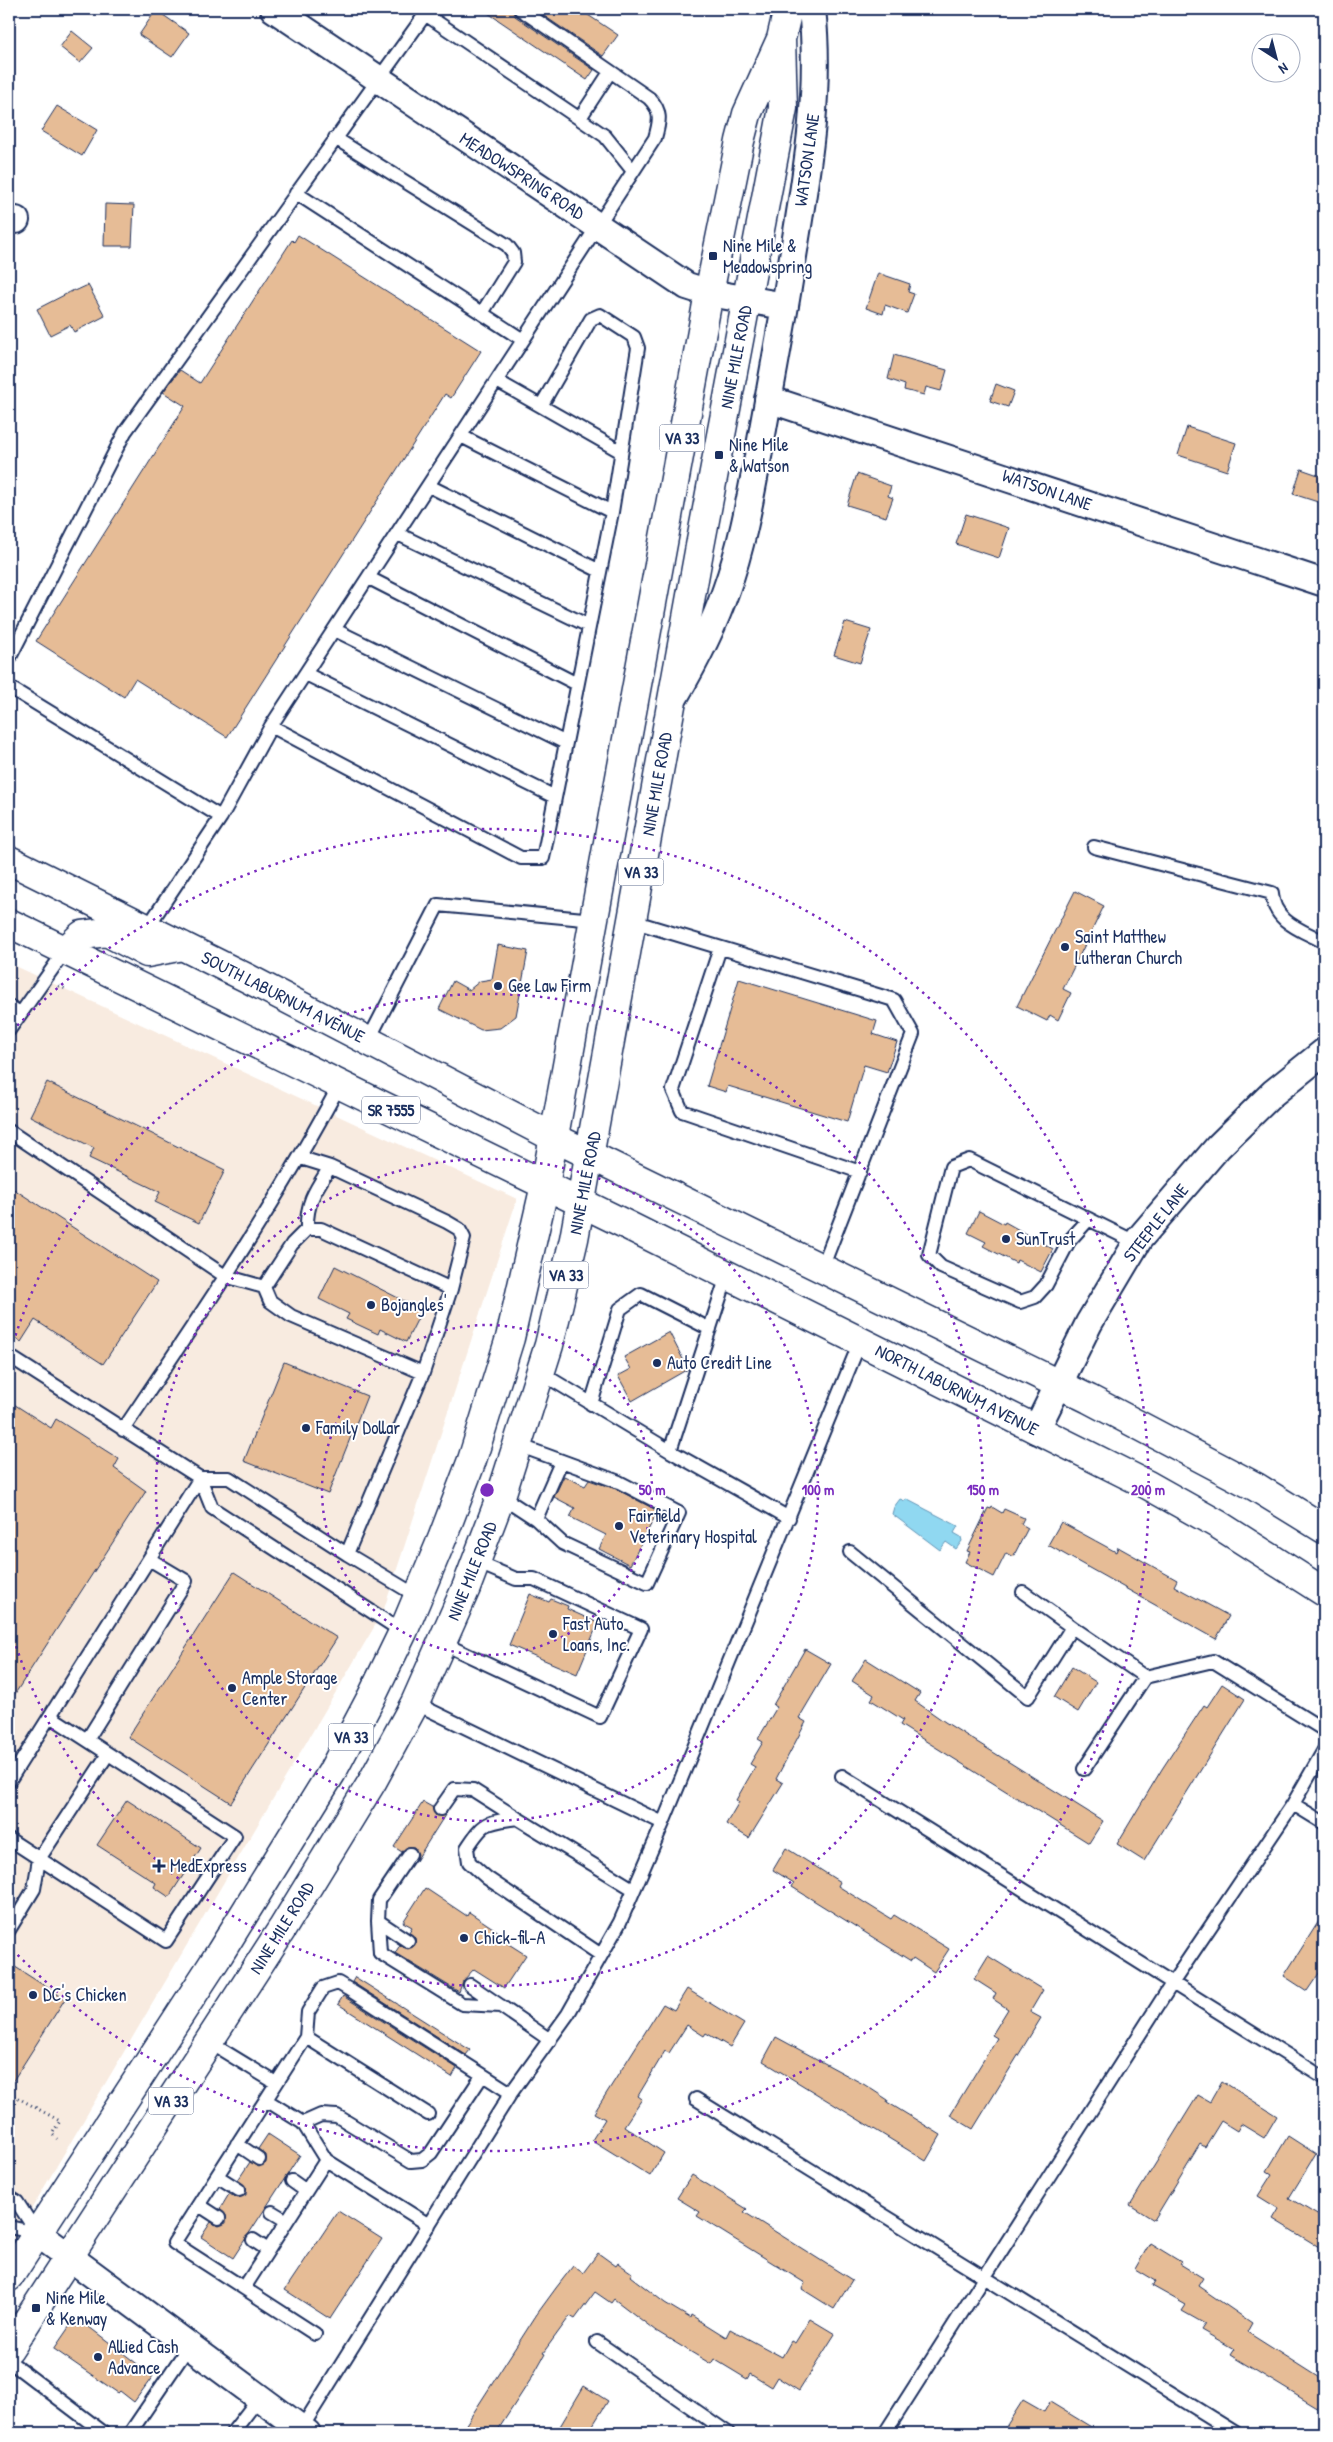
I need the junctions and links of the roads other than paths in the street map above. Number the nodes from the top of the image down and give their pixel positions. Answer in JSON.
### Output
{"nodes":[{"id":1,"x":274,"y":9,"type":"edge"},
{"id":2,"x":520,"y":9,"type":"edge"},
{"id":3,"x":788,"y":9,"type":"edge"},
{"id":4,"x":812,"y":9,"type":"edge"},
{"id":5,"x":427,"y":11,"type":"edge"},
{"id":6,"x":781,"y":39,"type":"junction"},
{"id":7,"x":610,"y":72,"type":"junction"},
{"id":8,"x":377,"y":80,"type":"junction"},
{"id":9,"x":580,"y":118,"type":"junction"},
{"id":10,"x":335,"y":138,"type":"junction"},
{"id":11,"x":633,"y":172,"type":"junction"},
{"id":12,"x":296,"y":193,"type":"junction"},
{"id":13,"x":597,"y":225,"type":"junction"},
{"id":14,"x":709,"y":293,"type":"junction"},
{"id":15,"x":747,"y":300,"type":"junction"},
{"id":16,"x":785,"y":306,"type":"junction"},
{"id":17,"x":482,"y":313,"type":"junction"},
{"id":18,"x":523,"y":340,"type":"junction"},
{"id":19,"x":497,"y":381,"type":"junction"},
{"id":20,"x":768,"y":399,"type":"junction"},
{"id":21,"x":541,"y":406,"type":"junction"},
{"id":22,"x":461,"y":436,"type":"junction"},
{"id":23,"x":620,"y":451,"type":"junction"},
{"id":24,"x":429,"y":486,"type":"junction"},
{"id":25,"x":612,"y":512,"type":"junction"},
{"id":26,"x":398,"y":534,"type":"junction"},
{"id":27,"x":600,"y":571,"type":"junction"},
{"id":28,"x":369,"y":578,"type":"junction"},
{"id":29,"x":1324,"y":583,"type":"edge"},
{"id":30,"x":589,"y":626,"type":"junction"},
{"id":31,"x":335,"y":630,"type":"junction"},
{"id":32,"x":9,"y":659,"type":"edge"},
{"id":33,"x":306,"y":674,"type":"junction"},
{"id":34,"x":578,"y":684,"type":"junction"},
{"id":35,"x":9,"y":687,"type":"edge"},
{"id":36,"x":672,"y":701,"type":"junction"},
{"id":37,"x":271,"y":726,"type":"junction"},
{"id":38,"x":566,"y":743,"type":"junction"},
{"id":39,"x":555,"y":797,"type":"junction"},
{"id":40,"x":221,"y":816,"type":"junction"},
{"id":41,"x":1094,"y":847,"type":"dead end"},
{"id":42,"x":9,"y":860,"type":"edge"},
{"id":43,"x":594,"y":920,"type":"junction"},
{"id":44,"x":632,"y":921,"type":"junction"},
{"id":45,"x":9,"y":922,"type":"edge"},
{"id":46,"x":146,"y":928,"type":"junction"},
{"id":47,"x":1324,"y":942,"type":"edge"},
{"id":48,"x":183,"y":946,"type":"junction"},
{"id":49,"x":720,"y":948,"type":"junction"},
{"id":50,"x":65,"y":951,"type":"junction"},
{"id":51,"x":14,"y":1010,"type":"edge"},
{"id":52,"x":9,"y":1030,"type":"edge"},
{"id":53,"x":368,"y":1041,"type":"junction"},
{"id":54,"x":1324,"y":1052,"type":"edge"},
{"id":55,"x":340,"y":1084,"type":"junction"},
{"id":56,"x":9,"y":1131,"type":"edge"},
{"id":57,"x":555,"y":1138,"type":"junction"},
{"id":58,"x":590,"y":1154,"type":"junction"},
{"id":59,"x":301,"y":1158,"type":"junction"},
{"id":60,"x":330,"y":1167,"type":"junction"},
{"id":61,"x":860,"y":1172,"type":"junction"},
{"id":62,"x":545,"y":1185,"type":"junction"},
{"id":63,"x":581,"y":1204,"type":"junction"},
{"id":64,"x":1089,"y":1219,"type":"junction"},
{"id":65,"x":307,"y":1229,"type":"junction"},
{"id":66,"x":1137,"y":1243,"type":"junction"},
{"id":67,"x":822,"y":1268,"type":"junction"},
{"id":68,"x":225,"y":1276,"type":"junction"},
{"id":69,"x":727,"y":1276,"type":"junction"},
{"id":70,"x":264,"y":1287,"type":"junction"},
{"id":71,"x":451,"y":1289,"type":"junction"},
{"id":72,"x":710,"y":1329,"type":"junction"},
{"id":73,"x":860,"y":1342,"type":"junction"},
{"id":74,"x":9,"y":1356,"type":"edge"},
{"id":75,"x":423,"y":1373,"type":"junction"},
{"id":76,"x":541,"y":1373,"type":"junction"},
{"id":77,"x":1058,"y":1384,"type":"junction"},
{"id":78,"x":591,"y":1404,"type":"junction"},
{"id":79,"x":123,"y":1430,"type":"junction"},
{"id":80,"x":1036,"y":1430,"type":"junction"},
{"id":81,"x":518,"y":1445,"type":"junction"},
{"id":82,"x":670,"y":1451,"type":"junction"},
{"id":83,"x":562,"y":1462,"type":"junction"},
{"id":84,"x":200,"y":1478,"type":"junction"},
{"id":85,"x":501,"y":1496,"type":"junction"},
{"id":86,"x":789,"y":1518,"type":"junction"},
{"id":87,"x":536,"y":1519,"type":"junction"},
{"id":88,"x":1324,"y":1529,"type":"edge"},
{"id":89,"x":850,"y":1552,"type":"dead end"},
{"id":90,"x":347,"y":1554,"type":"junction"},
{"id":91,"x":149,"y":1558,"type":"junction"},
{"id":92,"x":476,"y":1562,"type":"junction"},
{"id":93,"x":1023,"y":1592,"type":"dead end"},
{"id":94,"x":1324,"y":1592,"type":"edge"},
{"id":95,"x":417,"y":1596,"type":"junction"},
{"id":96,"x":1072,"y":1627,"type":"junction"},
{"id":97,"x":403,"y":1632,"type":"junction"},
{"id":98,"x":442,"y":1643,"type":"junction"},
{"id":99,"x":1145,"y":1677,"type":"junction"},
{"id":100,"x":415,"y":1703,"type":"junction"},
{"id":101,"x":50,"y":1716,"type":"junction"},
{"id":102,"x":1324,"y":1730,"type":"edge"},
{"id":103,"x":87,"y":1740,"type":"junction"},
{"id":104,"x":1324,"y":1750,"type":"edge"},
{"id":105,"x":108,"y":1754,"type":"junction"},
{"id":106,"x":1084,"y":1769,"type":"dead end"},
{"id":107,"x":842,"y":1776,"type":"dead end"},
{"id":108,"x":9,"y":1781,"type":"edge"},
{"id":109,"x":1293,"y":1804,"type":"junction"},
{"id":110,"x":440,"y":1809,"type":"dead end"},
{"id":111,"x":517,"y":1818,"type":"junction"},
{"id":112,"x":663,"y":1823,"type":"junction"},
{"id":113,"x":1324,"y":1823,"type":"edge"},
{"id":114,"x":9,"y":1839,"type":"edge"},
{"id":115,"x":410,"y":1854,"type":"dead end"},
{"id":116,"x":39,"y":1859,"type":"junction"},
{"id":117,"x":633,"y":1889,"type":"junction"},
{"id":118,"x":378,"y":1921,"type":"junction"},
{"id":119,"x":9,"y":1930,"type":"edge"},
{"id":120,"x":408,"y":1942,"type":"dead end"},
{"id":121,"x":601,"y":1955,"type":"junction"},
{"id":122,"x":1174,"y":1982,"type":"junction"},
{"id":123,"x":470,"y":1985,"type":"dead end"},
{"id":124,"x":501,"y":2006,"type":"junction"},
{"id":125,"x":306,"y":2037,"type":"junction"},
{"id":126,"x":550,"y":2040,"type":"junction"},
{"id":127,"x":209,"y":2042,"type":"junction"},
{"id":128,"x":482,"y":2076,"type":"junction"},
{"id":129,"x":1324,"y":2078,"type":"edge"},
{"id":130,"x":276,"y":2083,"type":"junction"},
{"id":131,"x":511,"y":2093,"type":"junction"},
{"id":132,"x":696,"y":2099,"type":"dead end"},
{"id":133,"x":266,"y":2100,"type":"junction"},
{"id":134,"x":428,"y":2114,"type":"dead end"},
{"id":135,"x":303,"y":2123,"type":"junction"},
{"id":136,"x":237,"y":2144,"type":"junction"},
{"id":137,"x":259,"y":2159,"type":"dead end"},
{"id":138,"x":326,"y":2160,"type":"junction"},
{"id":139,"x":217,"y":2176,"type":"junction"},
{"id":140,"x":292,"y":2181,"type":"dead end"},
{"id":141,"x":239,"y":2190,"type":"dead end"},
{"id":142,"x":306,"y":2191,"type":"junction"},
{"id":143,"x":9,"y":2197,"type":"edge"},
{"id":144,"x":198,"y":2205,"type":"junction"},
{"id":145,"x":272,"y":2212,"type":"dead end"},
{"id":146,"x":219,"y":2218,"type":"dead end"},
{"id":147,"x":287,"y":2221,"type":"junction"},
{"id":148,"x":429,"y":2225,"type":"junction"},
{"id":149,"x":9,"y":2227,"type":"edge"},
{"id":150,"x":37,"y":2233,"type":"junction"},
{"id":151,"x":254,"y":2240,"type":"dead end"},
{"id":152,"x":268,"y":2250,"type":"junction"},
{"id":153,"x":69,"y":2257,"type":"junction"},
{"id":154,"x":9,"y":2277,"type":"edge"},
{"id":155,"x":984,"y":2279,"type":"junction"},
{"id":156,"x":244,"y":2288,"type":"junction"},
{"id":157,"x":315,"y":2334,"type":"dead end"},
{"id":158,"x":597,"y":2342,"type":"dead end"},
{"id":159,"x":189,"y":2346,"type":"junction"},
{"id":160,"x":9,"y":2349,"type":"edge"},
{"id":161,"x":9,"y":2361,"type":"edge"},
{"id":162,"x":259,"y":2398,"type":"junction"},
{"id":163,"x":304,"y":2431,"type":"edge"},
{"id":164,"x":104,"y":2433,"type":"edge"},
{"id":165,"x":130,"y":2433,"type":"edge"},
{"id":166,"x":232,"y":2433,"type":"edge"},
{"id":167,"x":728,"y":2433,"type":"edge"},
{"id":168,"x":885,"y":2433,"type":"edge"},
{"id":169,"x":1236,"y":2433,"type":"edge"}],
"edges":[{"from":1,"to":8,"type":"street","name":"MEADOWSPRING ROAD"},
{"from":2,"to":7,"type":"lane"},
{"from":3,"to":6,"type":"main road","name":"NINE MILE ROAD","number":"VA 33"},
{"from":4,"to":16,"type":"street","name":"WATSON LANE"},
{"from":5,"to":8,"type":"lane"},
{"from":5,"to":9,"type":"lane"},
{"from":6,"to":14,"type":"main road","name":"NINE MILE ROAD","number":"VA 33"},
{"from":6,"to":15,"type":"main road","name":"NINE MILE ROAD","number":"VA 33"},
{"from":7,"to":9,"type":"lane"},
{"from":7,"to":11,"type":"lane"},
{"from":8,"to":10,"type":"lane"},
{"from":8,"to":13,"type":"street","name":"MEADOWSPRING ROAD"},
{"from":9,"to":11,"type":"lane"},
{"from":10,"to":12,"type":"lane"},
{"from":10,"to":17,"type":"lane"},
{"from":11,"to":13,"type":"lane"},
{"from":12,"to":17,"type":"lane"},
{"from":12,"to":32,"type":"lane"},
{"from":13,"to":14,"type":"street","name":"MEADOWSPRING ROAD"},
{"from":13,"to":18,"type":"lane"},
{"from":14,"to":15,"type":"street","name":"MEADOWSPRING ROAD"},
{"from":14,"to":43,"type":"main road","name":"NINE MILE ROAD","number":"VA 33"},
{"from":15,"to":16,"type":"street","name":"MEADOWSPRING ROAD"},
{"from":15,"to":36,"type":"main road","name":"NINE MILE ROAD","number":"VA 33"},
{"from":16,"to":20,"type":"street","name":"WATSON LANE"},
{"from":17,"to":18,"type":"lane"},
{"from":18,"to":19,"type":"lane"},
{"from":19,"to":21,"type":"lane"},
{"from":19,"to":22,"type":"lane"},
{"from":20,"to":29,"type":"street","name":"WATSON LANE"},
{"from":20,"to":36,"type":"street","name":"WATSON LANE"},
{"from":21,"to":23,"type":"lane"},
{"from":21,"to":23,"type":"lane"},
{"from":22,"to":24,"type":"lane"},
{"from":22,"to":25,"type":"lane"},
{"from":23,"to":25,"type":"lane"},
{"from":24,"to":26,"type":"lane"},
{"from":24,"to":27,"type":"lane"},
{"from":25,"to":27,"type":"lane"},
{"from":26,"to":28,"type":"lane"},
{"from":26,"to":30,"type":"lane"},
{"from":27,"to":30,"type":"lane"},
{"from":28,"to":31,"type":"lane"},
{"from":28,"to":34,"type":"lane"},
{"from":30,"to":34,"type":"lane"},
{"from":31,"to":33,"type":"lane"},
{"from":31,"to":38,"type":"lane"},
{"from":33,"to":37,"type":"lane"},
{"from":33,"to":39,"type":"lane"},
{"from":34,"to":38,"type":"lane"},
{"from":35,"to":40,"type":"lane"},
{"from":36,"to":44,"type":"main road","name":"NINE MILE ROAD","number":"VA 33"},
{"from":37,"to":39,"type":"lane"},
{"from":37,"to":40,"type":"lane"},
{"from":38,"to":39,"type":"lane"},
{"from":40,"to":46,"type":"lane"},
{"from":41,"to":47,"type":"lane"},
{"from":42,"to":46,"type":"main road","name":"SOUTH LABURNUM AVENUE"},
{"from":43,"to":53,"type":"lane"},
{"from":43,"to":57,"type":"main road","name":"NINE MILE ROAD","number":"VA 33"},
{"from":44,"to":49,"type":"lane"},
{"from":44,"to":58,"type":"main road","name":"NINE MILE ROAD","number":"VA 33"},
{"from":45,"to":50,"type":"main road"},
{"from":46,"to":48,"type":"main road","name":"SOUTH LABURNUM AVENUE"},
{"from":48,"to":50,"type":"main road"},
{"from":48,"to":53,"type":"main road","name":"SOUTH LABURNUM AVENUE"},
{"from":49,"to":61,"type":"lane"},
{"from":49,"to":61,"type":"lane"},
{"from":50,"to":51,"type":"lane"},
{"from":50,"to":55,"type":"main road","number":"SR 7555"},
{"from":51,"to":52,"type":"lane"},
{"from":53,"to":57,"type":"main road","name":"SOUTH LABURNUM AVENUE"},
{"from":54,"to":66,"type":"street","name":"STEEPLE LANE"},
{"from":55,"to":59,"type":"lane"},
{"from":55,"to":62,"type":"main road","number":"SR 7555"},
{"from":56,"to":68,"type":"lane"},
{"from":57,"to":58,"type":"main road","name":"SOUTH LABURNUM AVENUE"},
{"from":57,"to":62,"type":"main road","name":"NINE MILE ROAD","number":"VA 33"},
{"from":58,"to":63,"type":"main road","name":"NINE MILE ROAD","number":"VA 33"},
{"from":58,"to":67,"type":"main road"},
{"from":59,"to":60,"type":"lane"},
{"from":59,"to":68,"type":"lane"},
{"from":60,"to":65,"type":"lane"},
{"from":60,"to":71,"type":"lane"},
{"from":61,"to":67,"type":"lane"},
{"from":62,"to":63,"type":"main road","name":"NORTH LABURNUM AVENUE"},
{"from":62,"to":95,"type":"main road","name":"NINE MILE ROAD","number":"VA 33"},
{"from":63,"to":69,"type":"main road","name":"NORTH LABURNUM AVENUE"},
{"from":63,"to":76,"type":"main road","name":"NINE MILE ROAD","number":"VA 33"},
{"from":64,"to":64,"type":"lane"},
{"from":64,"to":66,"type":"lane"},
{"from":65,"to":70,"type":"lane"},
{"from":65,"to":71,"type":"lane"},
{"from":66,"to":77,"type":"street","name":"STEEPLE LANE"},
{"from":67,"to":77,"type":"main road"},
{"from":68,"to":70,"type":"lane"},
{"from":68,"to":79,"type":"lane"},
{"from":69,"to":72,"type":"lane"},
{"from":69,"to":73,"type":"main road","name":"NORTH LABURNUM AVENUE"},
{"from":70,"to":75,"type":"lane"},
{"from":71,"to":75,"type":"lane"},
{"from":72,"to":78,"type":"lane"},
{"from":72,"to":82,"type":"lane"},
{"from":73,"to":80,"type":"main road","name":"NORTH LABURNUM AVENUE"},
{"from":73,"to":86,"type":"lane"},
{"from":74,"to":79,"type":"lane"},
{"from":75,"to":90,"type":"lane"},
{"from":76,"to":78,"type":"lane"},
{"from":76,"to":81,"type":"main road","name":"NINE MILE ROAD","number":"VA 33"},
{"from":77,"to":80,"type":"street","name":"STEEPLE LANE"},
{"from":77,"to":88,"type":"main road"},
{"from":78,"to":82,"type":"lane"},
{"from":79,"to":84,"type":"lane"},
{"from":80,"to":94,"type":"main road","name":"NORTH LABURNUM AVENUE"},
{"from":81,"to":83,"type":"lane"},
{"from":81,"to":85,"type":"main road","name":"NINE MILE ROAD","number":"VA 33"},
{"from":82,"to":86,"type":"lane"},
{"from":83,"to":87,"type":"lane"},
{"from":83,"to":87,"type":"lane"},
{"from":84,"to":90,"type":"lane"},
{"from":84,"to":91,"type":"lane"},
{"from":84,"to":97,"type":"lane"},
{"from":85,"to":87,"type":"lane"},
{"from":85,"to":92,"type":"main road","name":"NINE MILE ROAD","number":"VA 33"},
{"from":86,"to":112,"type":"lane"},
{"from":89,"to":96,"type":"lane"},
{"from":90,"to":95,"type":"lane"},
{"from":91,"to":101,"type":"lane"},
{"from":91,"to":103,"type":"lane"},
{"from":92,"to":98,"type":"main road","name":"NINE MILE ROAD","number":"VA 33"},
{"from":92,"to":98,"type":"lane"},
{"from":93,"to":96,"type":"lane"},
{"from":95,"to":97,"type":"main road","name":"NINE MILE ROAD","number":"VA 33"},
{"from":96,"to":99,"type":"lane"},
{"from":97,"to":150,"type":"main road","name":"NINE MILE ROAD","number":"VA 33"},
{"from":98,"to":100,"type":"main road","name":"NINE MILE ROAD","number":"VA 33"},
{"from":99,"to":102,"type":"lane"},
{"from":99,"to":106,"type":"lane"},
{"from":100,"to":112,"type":"lane"},
{"from":100,"to":127,"type":"main road","name":"NINE MILE ROAD","number":"VA 33"},
{"from":101,"to":103,"type":"lane"},
{"from":101,"to":108,"type":"lane"},
{"from":103,"to":105,"type":"lane"},
{"from":104,"to":109,"type":"lane"},
{"from":105,"to":116,"type":"lane"},
{"from":105,"to":116,"type":"lane"},
{"from":107,"to":122,"type":"lane"},
{"from":109,"to":113,"type":"lane"},
{"from":109,"to":122,"type":"lane"},
{"from":110,"to":111,"type":"lane"},
{"from":111,"to":117,"type":"lane"},
{"from":111,"to":121,"type":"lane"},
{"from":112,"to":117,"type":"lane"},
{"from":114,"to":116,"type":"lane"},
{"from":115,"to":118,"type":"lane"},
{"from":116,"to":119,"type":"lane"},
{"from":117,"to":121,"type":"lane"},
{"from":118,"to":120,"type":"lane"},
{"from":118,"to":124,"type":"lane"},
{"from":121,"to":126,"type":"lane"},
{"from":122,"to":129,"type":"lane"},
{"from":122,"to":155,"type":"lane"},
{"from":123,"to":124,"type":"lane"},
{"from":124,"to":126,"type":"lane"},
{"from":125,"to":128,"type":"lane"},
{"from":125,"to":130,"type":"lane"},
{"from":125,"to":134,"type":"lane"},
{"from":126,"to":131,"type":"lane"},
{"from":127,"to":130,"type":"lane"},
{"from":127,"to":153,"type":"main road","name":"NINE MILE ROAD","number":"VA 33"},
{"from":128,"to":131,"type":"lane"},
{"from":128,"to":135,"type":"lane"},
{"from":130,"to":133,"type":"lane"},
{"from":131,"to":148,"type":"lane"},
{"from":132,"to":155,"type":"lane"},
{"from":133,"to":135,"type":"lane"},
{"from":133,"to":136,"type":"lane"},
{"from":135,"to":138,"type":"lane"},
{"from":136,"to":137,"type":"lane"},
{"from":136,"to":139,"type":"lane"},
{"from":138,"to":142,"type":"lane"},
{"from":138,"to":148,"type":"lane"},
{"from":139,"to":141,"type":"lane"},
{"from":139,"to":144,"type":"lane"},
{"from":140,"to":142,"type":"lane"},
{"from":142,"to":147,"type":"lane"},
{"from":143,"to":150,"type":"lane"},
{"from":144,"to":146,"type":"lane"},
{"from":144,"to":156,"type":"lane"},
{"from":145,"to":147,"type":"lane"},
{"from":147,"to":152,"type":"lane"},
{"from":148,"to":163,"type":"lane"},
{"from":149,"to":150,"type":"lane"},
{"from":150,"to":153,"type":"street"},
{"from":150,"to":154,"type":"main road","name":"NINE MILE ROAD","number":"VA 33"},
{"from":151,"to":152,"type":"lane"},
{"from":152,"to":156,"type":"lane"},
{"from":153,"to":159,"type":"street"},
{"from":153,"to":160,"type":"main road","name":"NINE MILE ROAD","number":"VA 33"},
{"from":155,"to":168,"type":"lane"},
{"from":155,"to":169,"type":"lane"},
{"from":156,"to":157,"type":"lane"},
{"from":158,"to":167,"type":"lane"},
{"from":159,"to":162,"type":"street"},
{"from":159,"to":165,"type":"lane"},
{"from":161,"to":164,"type":"lane"},
{"from":162,"to":163,"type":"street"},
{"from":162,"to":166,"type":"lane"}]}
